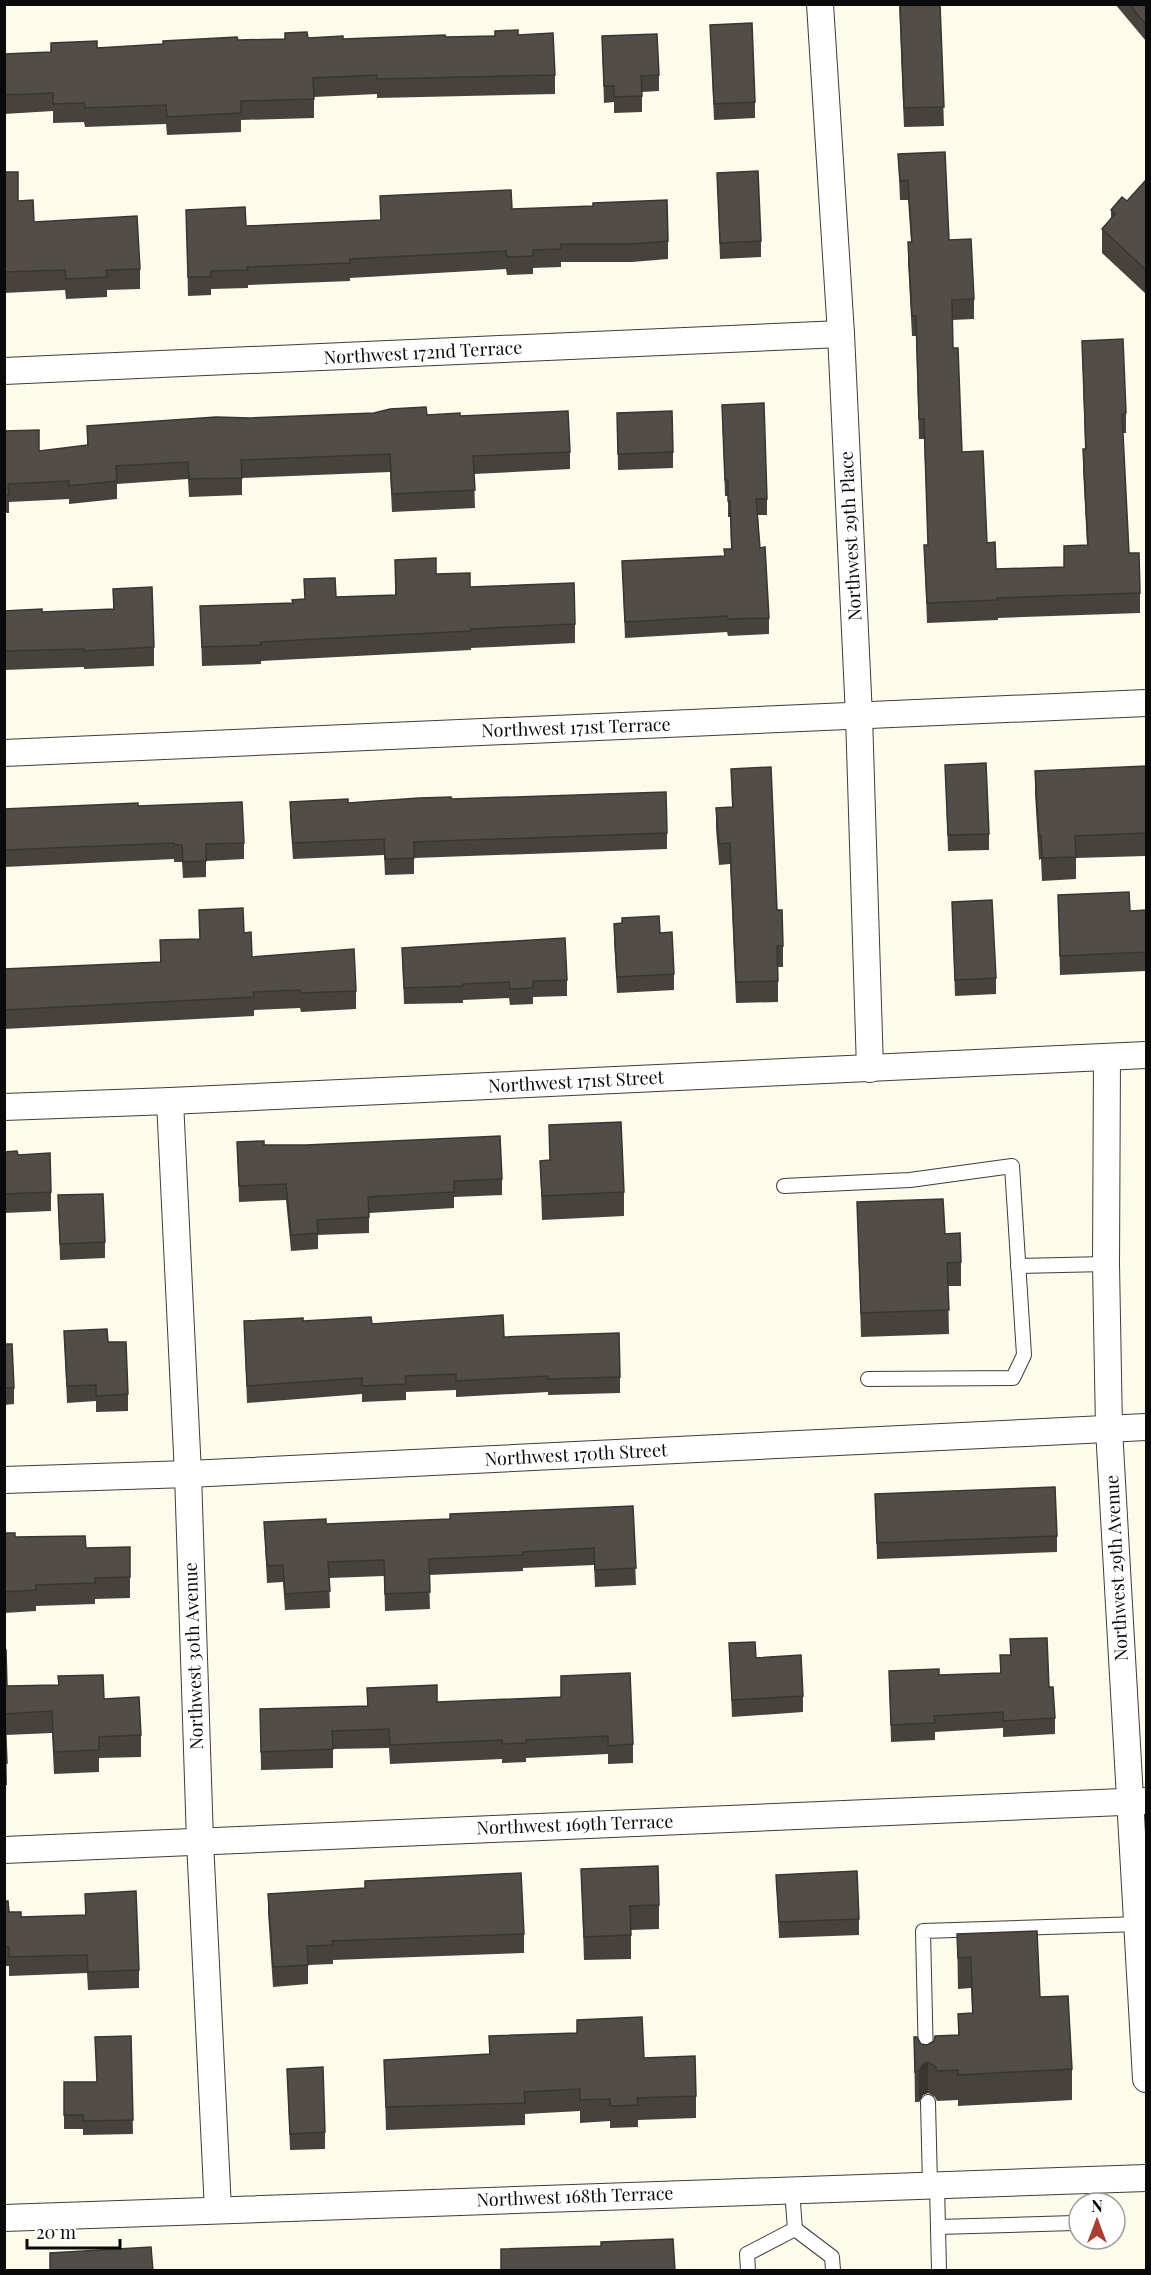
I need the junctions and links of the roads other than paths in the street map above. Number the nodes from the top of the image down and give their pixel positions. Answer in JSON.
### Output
{"nodes":[{"id":1,"x":820,"y":4,"type":"edge"},
{"id":2,"x":841,"y":334,"type":"junction"},
{"id":3,"x":4,"y":371,"type":"edge"},
{"id":4,"x":1146,"y":703,"type":"edge"},
{"id":5,"x":859,"y":716,"type":"junction"},
{"id":6,"x":4,"y":753,"type":"edge"},
{"id":7,"x":1146,"y":1055,"type":"edge"},
{"id":8,"x":1107,"y":1057,"type":"junction"},
{"id":9,"x":870,"y":1069,"type":"junction"},
{"id":10,"x":170,"y":1101,"type":"junction"},
{"id":11,"x":4,"y":1107,"type":"edge"},
{"id":12,"x":784,"y":1186,"type":"dead end"},
{"id":13,"x":1106,"y":1264,"type":"junction"},
{"id":14,"x":1018,"y":1266,"type":"junction"},
{"id":15,"x":868,"y":1378,"type":"dead end"},
{"id":16,"x":1146,"y":1427,"type":"edge"},
{"id":17,"x":1109,"y":1429,"type":"junction"},
{"id":18,"x":188,"y":1474,"type":"junction"},
{"id":19,"x":4,"y":1480,"type":"edge"},
{"id":20,"x":1138,"y":1802,"type":"edge"},
{"id":21,"x":200,"y":1841,"type":"junction"},
{"id":22,"x":4,"y":1850,"type":"edge"},
{"id":23,"x":1139,"y":1924,"type":"junction"},
{"id":24,"x":926,"y":2067,"type":"edge"},
{"id":25,"x":1146,"y":2079,"type":"edge"},
{"id":26,"x":928,"y":2102,"type":"dead end"},
{"id":27,"x":1146,"y":2178,"type":"edge"},
{"id":28,"x":933,"y":2185,"type":"junction"},
{"id":29,"x":792,"y":2190,"type":"junction"},
{"id":30,"x":218,"y":2210,"type":"junction"},
{"id":31,"x":4,"y":2218,"type":"edge"},
{"id":32,"x":1067,"y":2223,"type":"edge"},
{"id":33,"x":938,"y":2227,"type":"junction"},
{"id":34,"x":795,"y":2229,"type":"junction"},
{"id":35,"x":748,"y":2271,"type":"edge"},
{"id":36,"x":833,"y":2271,"type":"edge"},
{"id":37,"x":939,"y":2271,"type":"edge"}],
"edges":[{"from":1,"to":2,"type":"street","name":"Northwest 29th Place"},
{"from":2,"to":3,"type":"street","name":"Northwest 172nd Terrace"},
{"from":2,"to":5,"type":"street","name":"Northwest 29th Place"},
{"from":4,"to":5,"type":"street","name":"Northwest 171st Terrace"},
{"from":5,"to":6,"type":"street","name":"Northwest 171st Terrace"},
{"from":5,"to":9,"type":"street","name":"Northwest 29th Place"},
{"from":7,"to":8,"type":"street","name":"Northwest 171st Street"},
{"from":8,"to":9,"type":"street","name":"Northwest 171st Street"},
{"from":8,"to":13,"type":"street","name":"Northwest 29th Avenue"},
{"from":9,"to":10,"type":"street","name":"Northwest 171st Street"},
{"from":10,"to":11,"type":"street","name":"Northwest 171st Street"},
{"from":10,"to":18,"type":"street","name":"Northwest 30th Avenue"},
{"from":12,"to":14,"type":"lane"},
{"from":13,"to":14,"type":"lane"},
{"from":13,"to":17,"type":"street","name":"Northwest 29th Avenue"},
{"from":14,"to":15,"type":"lane"},
{"from":16,"to":17,"type":"street","name":"Northwest 170th Street"},
{"from":17,"to":18,"type":"street","name":"Northwest 170th Street"},
{"from":17,"to":20,"type":"street","name":"Northwest 29th Avenue"},
{"from":18,"to":19,"type":"street","name":"Northwest 170th Street"},
{"from":18,"to":21,"type":"street","name":"Northwest 30th Avenue"},
{"from":20,"to":21,"type":"street","name":"Northwest 169th Terrace"},
{"from":20,"to":23,"type":"street","name":"Northwest 29th Avenue"},
{"from":21,"to":22,"type":"street","name":"Northwest 169th Terrace"},
{"from":21,"to":30,"type":"street","name":"Northwest 30th Avenue"},
{"from":23,"to":24,"type":"lane"},
{"from":23,"to":25,"type":"street","name":"Northwest 29th Avenue"},
{"from":26,"to":28,"type":"lane"},
{"from":27,"to":28,"type":"street","name":"Northwest 168th Terrace"},
{"from":28,"to":29,"type":"street","name":"Northwest 168th Terrace"},
{"from":28,"to":33,"type":"lane"},
{"from":29,"to":30,"type":"street","name":"Northwest 168th Terrace"},
{"from":29,"to":34,"type":"lane"},
{"from":30,"to":31,"type":"street","name":"Northwest 168th Terrace"},
{"from":32,"to":33,"type":"lane"},
{"from":33,"to":37,"type":"lane"},
{"from":34,"to":35,"type":"lane"},
{"from":34,"to":36,"type":"lane"}]}
